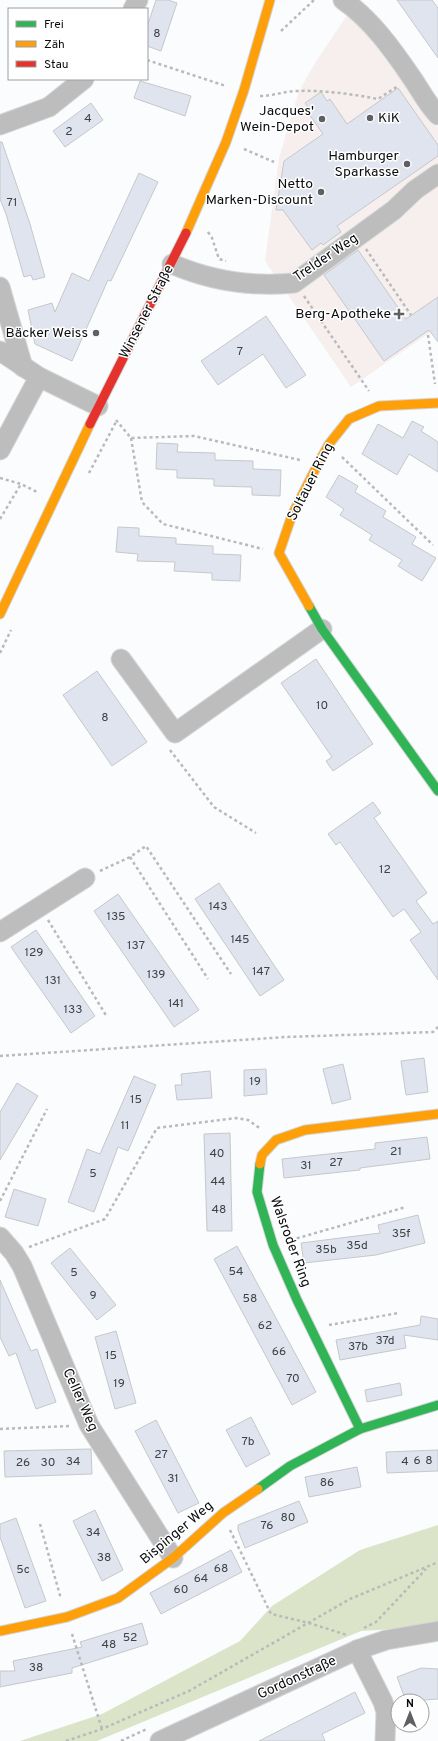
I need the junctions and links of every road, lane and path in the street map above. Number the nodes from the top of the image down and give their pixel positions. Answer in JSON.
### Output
{"nodes":[{"id":1,"x":270,"y":0,"type":"edge"},
{"id":2,"x":314,"y":0,"type":"edge"},
{"id":3,"x":343,"y":0,"type":"edge"},
{"id":4,"x":277,"y":35,"type":"dead end"},
{"id":5,"x":148,"y":60,"type":"edge"},
{"id":6,"x":412,"y":78,"type":"junction"},
{"id":7,"x":83,"y":80,"type":"edge"},
{"id":8,"x":242,"y":92,"type":"junction"},
{"id":9,"x":252,"y":96,"type":"dead end"},
{"id":10,"x":438,"y":116,"type":"edge"},
{"id":11,"x":0,"y":125,"type":"edge"},
{"id":12,"x":241,"y":148,"type":"dead end"},
{"id":13,"x":274,"y":162,"type":"dead end"},
{"id":14,"x":438,"y":174,"type":"edge"},
{"id":15,"x":195,"y":216,"type":"junction"},
{"id":16,"x":358,"y":237,"type":"junction"},
{"id":17,"x":233,"y":263,"type":"dead end"},
{"id":18,"x":172,"y":264,"type":"junction"},
{"id":19,"x":294,"y":282,"type":"junction"},
{"id":20,"x":0,"y":287,"type":"edge"},
{"id":21,"x":411,"y":315,"type":"dead end"},
{"id":22,"x":428,"y":335,"type":"dead end"},
{"id":23,"x":0,"y":351,"type":"edge"},
{"id":24,"x":23,"y":367,"type":"junction"},
{"id":25,"x":39,"y":377,"type":"junction"},
{"id":26,"x":438,"y":403,"type":"edge"},
{"id":27,"x":98,"y":406,"type":"junction"},
{"id":28,"x":379,"y":406,"type":"junction"},
{"id":29,"x":117,"y":420,"type":"dead end"},
{"id":30,"x":132,"y":438,"type":"junction"},
{"id":31,"x":329,"y":444,"type":"junction"},
{"id":32,"x":0,"y":450,"type":"edge"},
{"id":33,"x":318,"y":464,"type":"junction"},
{"id":34,"x":0,"y":478,"type":"edge"},
{"id":35,"x":22,"y":484,"type":"junction"},
{"id":36,"x":54,"y":500,"type":"junction"},
{"id":37,"x":0,"y":519,"type":"edge"},
{"id":38,"x":432,"y":545,"type":"dead end"},
{"id":39,"x":278,"y":553,"type":"junction"},
{"id":40,"x":0,"y":614,"type":"edge"},
{"id":41,"x":322,"y":629,"type":"junction"},
{"id":42,"x":121,"y":659,"type":"dead end"},
{"id":43,"x":168,"y":748,"type":"dead end"},
{"id":44,"x":438,"y":791,"type":"edge"},
{"id":45,"x":256,"y":833,"type":"dead end"},
{"id":46,"x":130,"y":857,"type":"junction"},
{"id":47,"x":85,"y":878,"type":"joint"},
{"id":48,"x":39,"y":906,"type":"junction"},
{"id":49,"x":0,"y":932,"type":"edge"},
{"id":50,"x":230,"y":974,"type":"dead end"},
{"id":51,"x":208,"y":979,"type":"dead end"},
{"id":52,"x":107,"y":1017,"type":"dead end"},
{"id":53,"x":438,"y":1027,"type":"edge"},
{"id":54,"x":0,"y":1056,"type":"edge"},
{"id":55,"x":47,"y":1109,"type":"dead end"},
{"id":56,"x":438,"y":1114,"type":"edge"},
{"id":57,"x":276,"y":1140,"type":"junction"},
{"id":58,"x":0,"y":1201,"type":"edge"},
{"id":59,"x":406,"y":1208,"type":"dead end"},
{"id":60,"x":0,"y":1236,"type":"edge"},
{"id":61,"x":273,"y":1244,"type":"junction"},
{"id":62,"x":14,"y":1253,"type":"junction"},
{"id":63,"x":399,"y":1313,"type":"dead end"},
{"id":64,"x":311,"y":1328,"type":"junction"},
{"id":65,"x":438,"y":1405,"type":"edge"},
{"id":66,"x":89,"y":1425,"type":"junction"},
{"id":67,"x":0,"y":1429,"type":"edge"},
{"id":68,"x":360,"y":1429,"type":"junction"},
{"id":69,"x":222,"y":1513,"type":"junction"},
{"id":70,"x":40,"y":1524,"type":"dead end"},
{"id":71,"x":173,"y":1558,"type":"junction"},
{"id":72,"x":436,"y":1563,"type":"dead end"},
{"id":73,"x":428,"y":1567,"type":"junction"},
{"id":74,"x":67,"y":1617,"type":"junction"},
{"id":75,"x":376,"y":1622,"type":"dead end"},
{"id":76,"x":308,"y":1623,"type":"junction"},
{"id":77,"x":0,"y":1631,"type":"edge"},
{"id":78,"x":438,"y":1632,"type":"edge"},
{"id":79,"x":357,"y":1650,"type":"junction"},
{"id":80,"x":102,"y":1729,"type":"junction"},
{"id":81,"x":66,"y":1741,"type":"edge"},
{"id":82,"x":160,"y":1741,"type":"edge"},
{"id":83,"x":385,"y":1741,"type":"edge"}],
"edges":[{"from":1,"to":8,"type":"street","name":"Winsener Straße"},
{"from":2,"to":4,"type":"path"},
{"from":3,"to":6,"type":"street"},
{"from":5,"to":8,"type":"path"},
{"from":6,"to":9,"type":"path"},
{"from":6,"to":10,"type":"street"},
{"from":7,"to":11,"type":"street"},
{"from":8,"to":15,"type":"street","name":"Winsener Straße"},
{"from":12,"to":13,"type":"path"},
{"from":14,"to":16,"type":"street","name":"Trelder Weg"},
{"from":15,"to":17,"type":"path"},
{"from":15,"to":18,"type":"street","name":"Winsener Straße"},
{"from":16,"to":19,"type":"street","name":"Trelder Weg"},
{"from":16,"to":21,"type":"path"},
{"from":18,"to":19,"type":"street","name":"Trelder Weg"},
{"from":18,"to":27,"type":"street","name":"Winsener Straße"},
{"from":19,"to":28,"type":"path"},
{"from":20,"to":24,"type":"street"},
{"from":22,"to":26,"type":"path"},
{"from":23,"to":24,"type":"street"},
{"from":24,"to":25,"type":"street"},
{"from":25,"to":27,"type":"street"},
{"from":25,"to":32,"type":"street"},
{"from":26,"to":28,"type":"street","name":"Soltauer Ring"},
{"from":27,"to":36,"type":"street","name":"Winsener Straße"},
{"from":28,"to":31,"type":"street","name":"Soltauer Ring"},
{"from":29,"to":30,"type":"path"},
{"from":30,"to":33,"type":"path"},
{"from":30,"to":39,"type":"path"},
{"from":31,"to":33,"type":"street","name":"Soltauer Ring"},
{"from":31,"to":38,"type":"path"},
{"from":33,"to":39,"type":"street","name":"Soltauer Ring"},
{"from":34,"to":35,"type":"path"},
{"from":35,"to":36,"type":"path"},
{"from":35,"to":37,"type":"path"},
{"from":36,"to":40,"type":"street","name":"Winsener Straße"},
{"from":39,"to":41,"type":"street"},
{"from":41,"to":42,"type":"street"},
{"from":41,"to":44,"type":"street"},
{"from":43,"to":45,"type":"path"},
{"from":46,"to":47,"type":"path"},
{"from":46,"to":50,"type":"path"},
{"from":46,"to":51,"type":"path"},
{"from":47,"to":48,"type":"street"},
{"from":48,"to":49,"type":"street"},
{"from":48,"to":52,"type":"path"},
{"from":53,"to":54,"type":"path"},
{"from":55,"to":58,"type":"path"},
{"from":56,"to":57,"type":"street","name":"Walsroder Ring"},
{"from":57,"to":61,"type":"street","name":"Walsroder Ring"},
{"from":57,"to":62,"type":"path"},
{"from":59,"to":61,"type":"path"},
{"from":60,"to":62,"type":"street","name":"Celler Weg"},
{"from":61,"to":64,"type":"street","name":"Walsroder Ring"},
{"from":62,"to":66,"type":"street","name":"Celler Weg"},
{"from":63,"to":64,"type":"path"},
{"from":64,"to":68,"type":"street","name":"Walsroder Ring"},
{"from":65,"to":68,"type":"street"},
{"from":66,"to":67,"type":"path"},
{"from":66,"to":71,"type":"street","name":"Celler Weg"},
{"from":68,"to":69,"type":"street","name":"Bispinger Weg"},
{"from":69,"to":71,"type":"street","name":"Bispinger Weg"},
{"from":69,"to":76,"type":"path"},
{"from":70,"to":74,"type":"path"},
{"from":71,"to":74,"type":"street","name":"Bispinger Weg"},
{"from":72,"to":73,"type":"path"},
{"from":73,"to":75,"type":"path"},
{"from":73,"to":76,"type":"path"},
{"from":74,"to":77,"type":"street","name":"Bispinger Weg"},
{"from":74,"to":80,"type":"path"},
{"from":76,"to":79,"type":"path"},
{"from":76,"to":80,"type":"path"},
{"from":78,"to":79,"type":"street","name":"Gordonstraße"},
{"from":79,"to":82,"type":"street","name":"Gordonstraße"},
{"from":79,"to":83,"type":"street"},
{"from":80,"to":81,"type":"path"}]}
